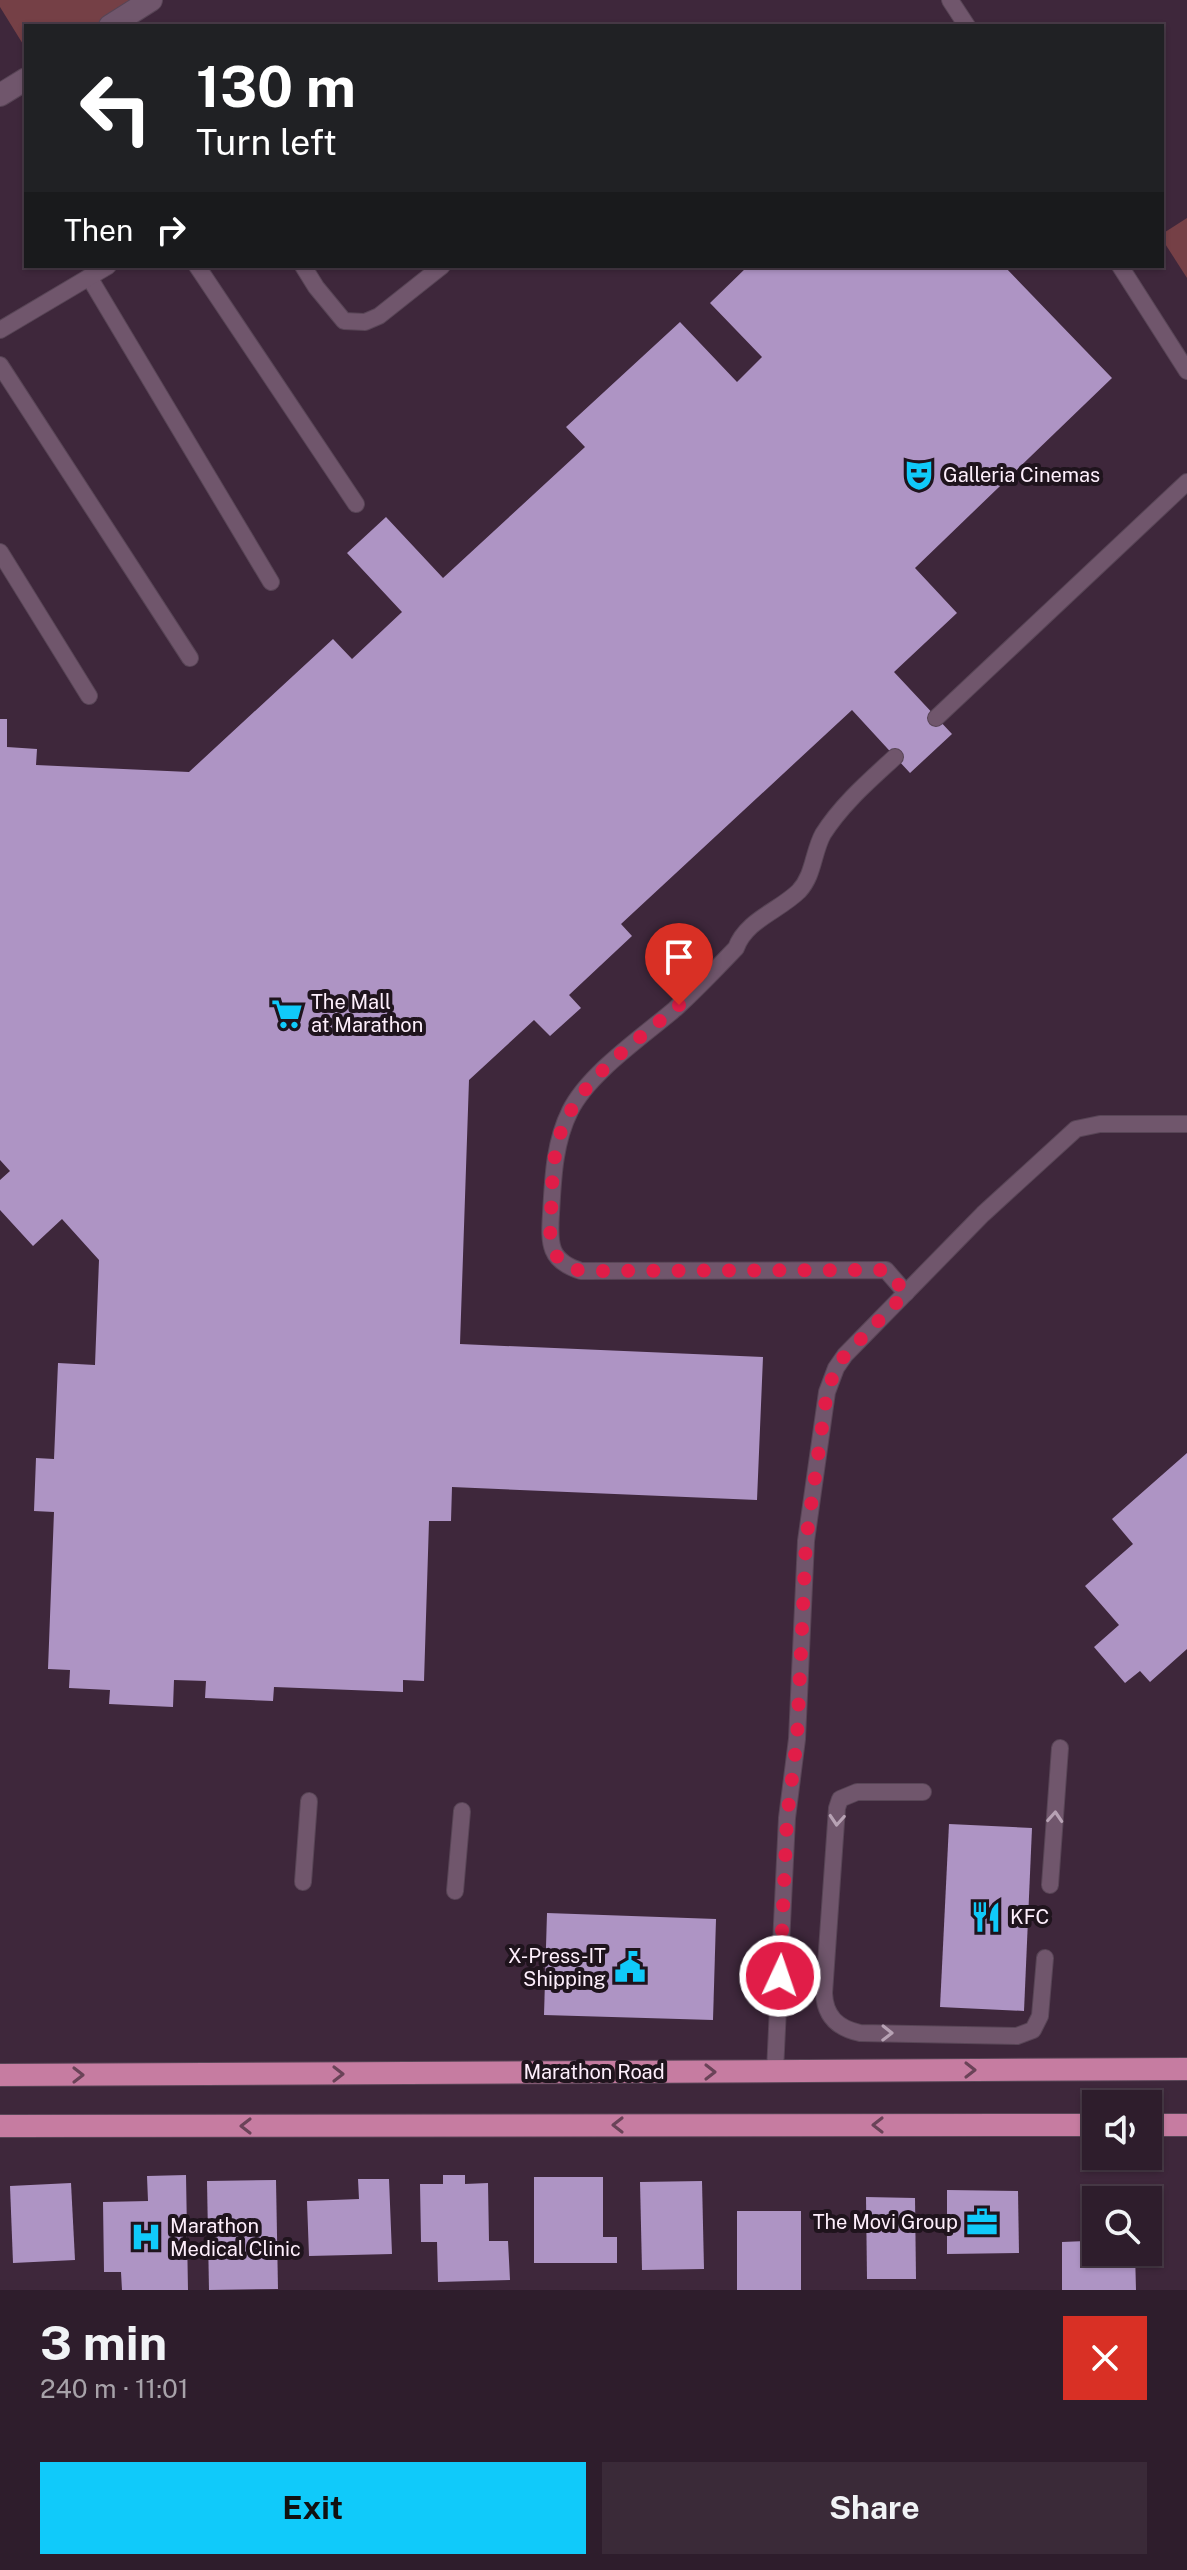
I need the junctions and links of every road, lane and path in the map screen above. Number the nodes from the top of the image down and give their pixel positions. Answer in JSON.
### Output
{"nodes":[{"id":1,"x":151,"y":0,"type":"edge"},
{"id":2,"x":950,"y":0,"type":"edge"},
{"id":3,"x":113,"y":24,"type":"edge"},
{"id":4,"x":966,"y":24,"type":"edge"},
{"id":5,"x":24,"y":80,"type":"edge"},
{"id":6,"x":0,"y":95,"type":"edge"},
{"id":7,"x":105,"y":268,"type":"edge"},
{"id":8,"x":198,"y":268,"type":"edge"},
{"id":9,"x":304,"y":268,"type":"edge"},
{"id":10,"x":439,"y":268,"type":"edge"},
{"id":11,"x":1121,"y":268,"type":"edge"},
{"id":12,"x":89,"y":277,"type":"junction"},
{"id":13,"x":0,"y":330,"type":"edge"},
{"id":14,"x":0,"y":365,"type":"edge"},
{"id":15,"x":1187,"y":371,"type":"edge"},
{"id":16,"x":1187,"y":482,"type":"edge"},
{"id":17,"x":356,"y":504,"type":"dead end"},
{"id":18,"x":0,"y":552,"type":"edge"},
{"id":19,"x":271,"y":582,"type":"dead end"},
{"id":20,"x":190,"y":658,"type":"dead end"},
{"id":21,"x":89,"y":696,"type":"dead end"},
{"id":22,"x":936,"y":718,"type":"dead end"},
{"id":23,"x":895,"y":757,"type":"dead end"},
{"id":24,"x":1187,"y":1124,"type":"edge"},
{"id":25,"x":906,"y":1293,"type":"junction"},
{"id":26,"x":1060,"y":1748,"type":"dead end"},
{"id":27,"x":923,"y":1792,"type":"dead end"},
{"id":28,"x":309,"y":1801,"type":"dead end"},
{"id":29,"x":462,"y":1811,"type":"dead end"},
{"id":30,"x":303,"y":1882,"type":"dead end"},
{"id":31,"x":1050,"y":1885,"type":"dead end"},
{"id":32,"x":455,"y":1891,"type":"dead end"},
{"id":33,"x":1045,"y":1958,"type":"dead end"},
{"id":34,"x":1187,"y":2069,"type":"edge"},
{"id":35,"x":775,"y":2071,"type":"junction"},
{"id":36,"x":0,"y":2075,"type":"edge"},
{"id":37,"x":1082,"y":2125,"type":"edge"},
{"id":38,"x":1162,"y":2125,"type":"edge"},
{"id":39,"x":1187,"y":2125,"type":"edge"},
{"id":40,"x":0,"y":2126,"type":"edge"}],
"edges":[{"from":1,"to":3,"type":"street"},
{"from":2,"to":4,"type":"lane"},
{"from":5,"to":6,"type":"street"},
{"from":7,"to":12,"type":"lane"},
{"from":8,"to":17,"type":"lane"},
{"from":9,"to":10,"type":"lane"},
{"from":11,"to":15,"type":"lane"},
{"from":12,"to":13,"type":"lane"},
{"from":12,"to":19,"type":"lane"},
{"from":14,"to":20,"type":"lane"},
{"from":16,"to":22,"type":"lane"},
{"from":18,"to":21,"type":"lane"},
{"from":23,"to":25,"type":"lane"},
{"from":24,"to":25,"type":"lane"},
{"from":25,"to":35,"type":"lane"},
{"from":31,"to":26,"type":"lane","one_way":true},
{"from":27,"to":33,"type":"lane","one_way":true},
{"from":28,"to":30,"type":"lane"},
{"from":29,"to":32,"type":"lane"},
{"from":35,"to":34,"type":"main road","name":"Marathon Road","one_way":true},
{"from":36,"to":35,"type":"main road","name":"Marathon Road","one_way":true},
{"from":37,"to":40,"type":"main road","one_way":true},
{"from":38,"to":39,"type":"main road"}]}
